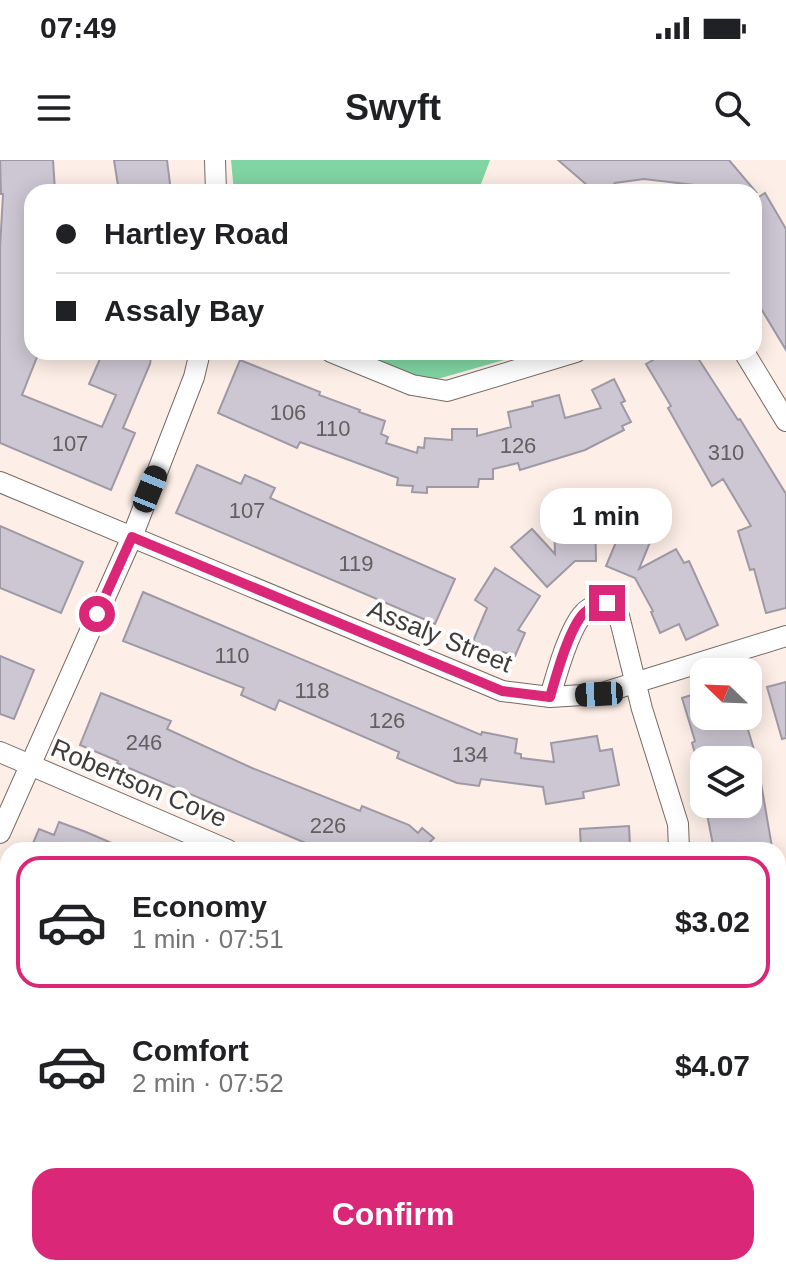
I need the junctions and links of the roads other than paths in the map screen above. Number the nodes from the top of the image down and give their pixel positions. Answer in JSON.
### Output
{"nodes":[{"id":1,"x":215,"y":160,"type":"edge"},
{"id":2,"x":216,"y":184,"type":"edge"},
{"id":3,"x":198,"y":360,"type":"edge"},
{"id":4,"x":351,"y":360,"type":"edge"},
{"id":5,"x":550,"y":360,"type":"edge"},
{"id":6,"x":749,"y":360,"type":"edge"},
{"id":7,"x":786,"y":421,"type":"edge"},
{"id":8,"x":0,"y":482,"type":"edge"},
{"id":9,"x":132,"y":537,"type":"junction"},
{"id":10,"x":786,"y":636,"type":"edge"},
{"id":11,"x":635,"y":682,"type":"junction"},
{"id":12,"x":550,"y":697,"type":"junction"},
{"id":13,"x":0,"y":752,"type":"edge"},
{"id":14,"x":29,"y":764,"type":"junction"},
{"id":15,"x":0,"y":833,"type":"edge"},
{"id":16,"x":209,"y":842,"type":"edge"},
{"id":17,"x":679,"y":842,"type":"edge"}],
"edges":[{"from":1,"to":2,"type":"street"},
{"from":3,"to":9,"type":"street"},
{"from":4,"to":5,"type":"street"},
{"from":6,"to":7,"type":"street"},
{"from":8,"to":9,"type":"street","name":"Assaly Street"},
{"from":9,"to":12,"type":"street","name":"Assaly Street"},
{"from":9,"to":14,"type":"street"},
{"from":10,"to":11,"type":"street","name":"Assaly Street"},
{"from":11,"to":12,"type":"street","name":"Assaly Street"},
{"from":11,"to":12,"type":"street"},
{"from":11,"to":17,"type":"street"},
{"from":13,"to":14,"type":"street","name":"Robertson Cove"},
{"from":14,"to":15,"type":"street"},
{"from":14,"to":16,"type":"street","name":"Robertson Cove"}]}
